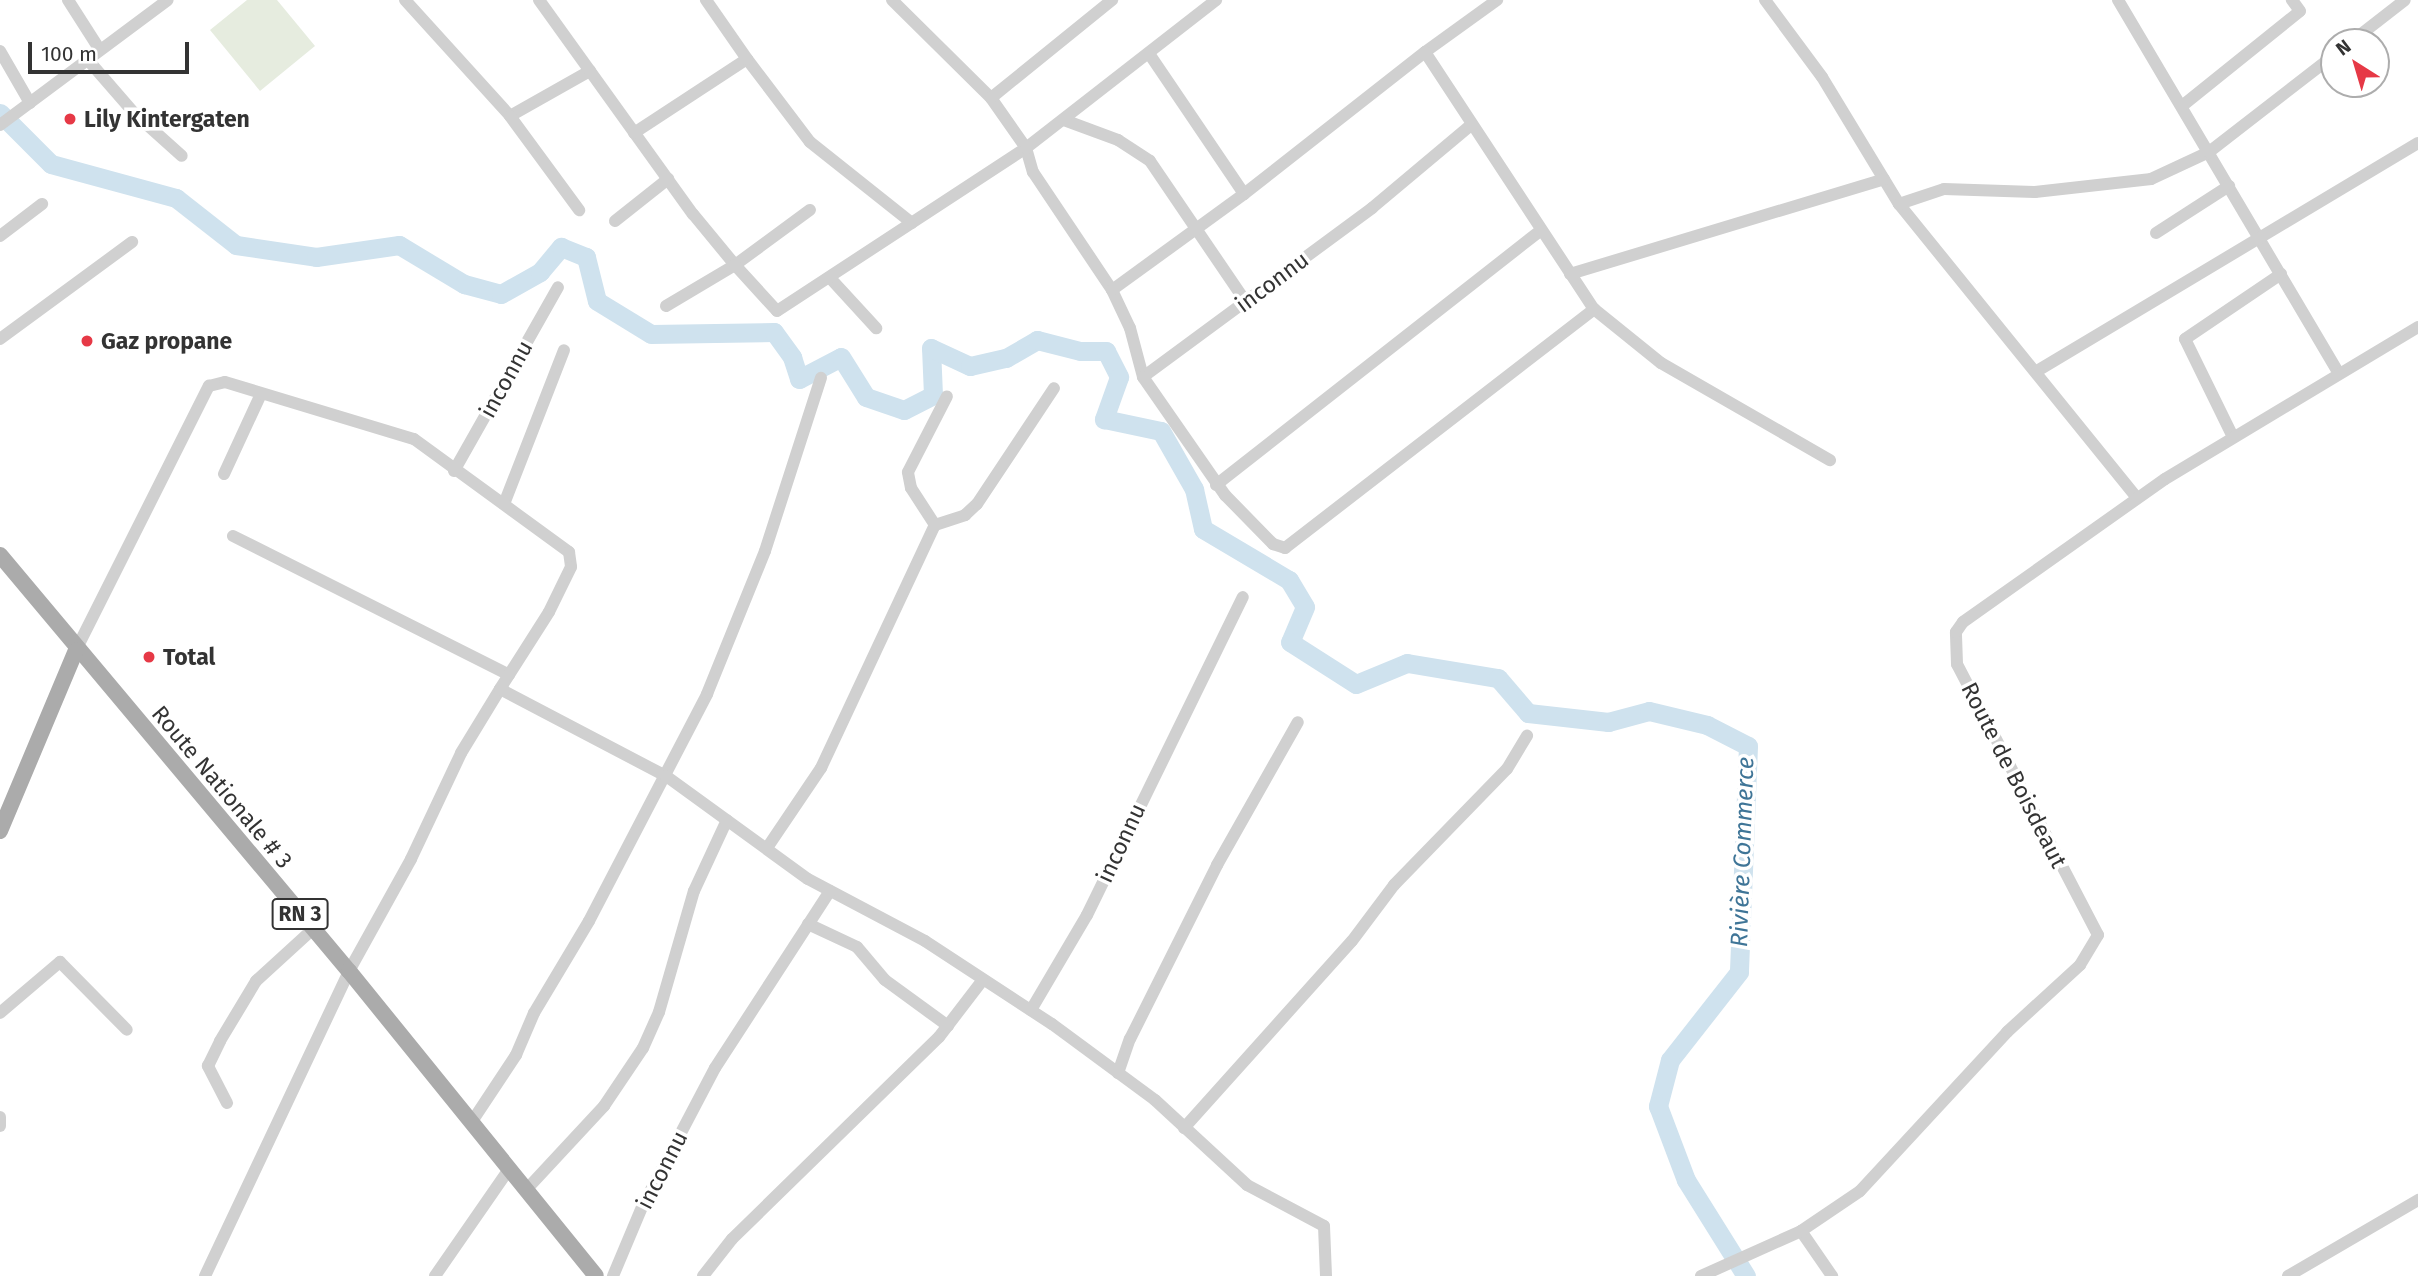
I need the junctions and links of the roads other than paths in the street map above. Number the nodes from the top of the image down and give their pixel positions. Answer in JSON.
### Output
{"nodes":[{"id":1,"x":68,"y":0,"type":"edge"},
{"id":2,"x":168,"y":0,"type":"edge"},
{"id":3,"x":405,"y":0,"type":"edge"},
{"id":4,"x":539,"y":0,"type":"edge"},
{"id":5,"x":724,"y":0,"type":"edge"},
{"id":6,"x":892,"y":0,"type":"edge"},
{"id":7,"x":1112,"y":0,"type":"edge"},
{"id":8,"x":1216,"y":0,"type":"edge"},
{"id":9,"x":1497,"y":0,"type":"edge"},
{"id":10,"x":1765,"y":0,"type":"edge"},
{"id":11,"x":2118,"y":0,"type":"edge"},
{"id":12,"x":2292,"y":0,"type":"edge"},
{"id":13,"x":2405,"y":0,"type":"edge"},
{"id":14,"x":709,"y":4,"type":"edge"},
{"id":15,"x":2369,"y":28,"type":"edge"},
{"id":16,"x":100,"y":50,"type":"junction"},
{"id":17,"x":0,"y":51,"type":"edge"},
{"id":18,"x":1425,"y":52,"type":"junction"},
{"id":19,"x":1150,"y":55,"type":"junction"},
{"id":20,"x":88,"y":60,"type":"junction"},
{"id":21,"x":747,"y":60,"type":"junction"},
{"id":22,"x":2320,"y":66,"type":"edge"},
{"id":23,"x":590,"y":71,"type":"junction"},
{"id":24,"x":991,"y":98,"type":"junction"},
{"id":25,"x":26,"y":106,"type":"junction"},
{"id":26,"x":2182,"y":106,"type":"junction"},
{"id":27,"x":510,"y":116,"type":"junction"},
{"id":28,"x":1064,"y":120,"type":"junction"},
{"id":29,"x":0,"y":125,"type":"edge"},
{"id":30,"x":1471,"y":125,"type":"junction"},
{"id":31,"x":634,"y":133,"type":"junction"},
{"id":32,"x":2418,"y":143,"type":"edge"},
{"id":33,"x":1026,"y":148,"type":"junction"},
{"id":34,"x":2209,"y":152,"type":"junction"},
{"id":35,"x":182,"y":156,"type":"dead end"},
{"id":36,"x":668,"y":179,"type":"junction"},
{"id":37,"x":1884,"y":180,"type":"junction"},
{"id":38,"x":2229,"y":186,"type":"junction"},
{"id":39,"x":1244,"y":194,"type":"junction"},
{"id":40,"x":41,"y":204,"type":"dead end"},
{"id":41,"x":1899,"y":204,"type":"junction"},
{"id":42,"x":810,"y":209,"type":"dead end"},
{"id":43,"x":579,"y":210,"type":"dead end"},
{"id":44,"x":615,"y":221,"type":"dead end"},
{"id":45,"x":912,"y":223,"type":"junction"},
{"id":46,"x":1197,"y":229,"type":"junction"},
{"id":47,"x":1541,"y":230,"type":"junction"},
{"id":48,"x":2156,"y":233,"type":"dead end"},
{"id":49,"x":0,"y":236,"type":"edge"},
{"id":50,"x":2258,"y":236,"type":"junction"},
{"id":51,"x":132,"y":242,"type":"dead end"},
{"id":52,"x":736,"y":265,"type":"junction"},
{"id":53,"x":1570,"y":274,"type":"junction"},
{"id":54,"x":2281,"y":274,"type":"junction"},
{"id":55,"x":831,"y":279,"type":"junction"},
{"id":56,"x":558,"y":287,"type":"dead end"},
{"id":57,"x":1112,"y":290,"type":"junction"},
{"id":58,"x":1246,"y":302,"type":"junction"},
{"id":59,"x":666,"y":306,"type":"dead end"},
{"id":60,"x":1594,"y":309,"type":"junction"},
{"id":61,"x":2418,"y":327,"type":"edge"},
{"id":62,"x":876,"y":328,"type":"dead end"},
{"id":63,"x":0,"y":339,"type":"edge"},
{"id":64,"x":564,"y":350,"type":"dead end"},
{"id":65,"x":2037,"y":371,"type":"junction"},
{"id":66,"x":2338,"y":372,"type":"junction"},
{"id":67,"x":1143,"y":377,"type":"junction"},
{"id":68,"x":821,"y":378,"type":"dead end"},
{"id":69,"x":1054,"y":388,"type":"dead end"},
{"id":70,"x":261,"y":394,"type":"junction"},
{"id":71,"x":947,"y":396,"type":"dead end"},
{"id":72,"x":2233,"y":437,"type":"junction"},
{"id":73,"x":1830,"y":460,"type":"dead end"},
{"id":74,"x":454,"y":471,"type":"junction"},
{"id":75,"x":224,"y":474,"type":"dead end"},
{"id":76,"x":1216,"y":485,"type":"junction"},
{"id":77,"x":2137,"y":498,"type":"junction"},
{"id":78,"x":504,"y":504,"type":"junction"},
{"id":79,"x":934,"y":525,"type":"junction"},
{"id":80,"x":233,"y":536,"type":"dead end"},
{"id":81,"x":0,"y":555,"type":"edge"},
{"id":82,"x":1243,"y":597,"type":"dead end"},
{"id":83,"x":76,"y":650,"type":"junction"},
{"id":84,"x":509,"y":675,"type":"junction"},
{"id":85,"x":500,"y":689,"type":"junction"},
{"id":86,"x":1298,"y":722,"type":"dead end"},
{"id":87,"x":1527,"y":736,"type":"dead end"},
{"id":88,"x":666,"y":776,"type":"junction"},
{"id":89,"x":727,"y":820,"type":"junction"},
{"id":90,"x":0,"y":831,"type":"edge"},
{"id":91,"x":766,"y":848,"type":"junction"},
{"id":92,"x":830,"y":891,"type":"junction"},
{"id":93,"x":808,"y":924,"type":"junction"},
{"id":94,"x":313,"y":929,"type":"junction"},
{"id":95,"x":349,"y":971,"type":"junction"},
{"id":96,"x":982,"y":981,"type":"junction"},
{"id":97,"x":1031,"y":1010,"type":"junction"},
{"id":98,"x":0,"y":1013,"type":"edge"},
{"id":99,"x":948,"y":1026,"type":"junction"},
{"id":100,"x":127,"y":1030,"type":"dead end"},
{"id":101,"x":1118,"y":1073,"type":"junction"},
{"id":102,"x":227,"y":1103,"type":"dead end"},
{"id":103,"x":471,"y":1123,"type":"junction"},
{"id":104,"x":1184,"y":1128,"type":"junction"},
{"id":105,"x":509,"y":1169,"type":"junction"},
{"id":106,"x":526,"y":1190,"type":"junction"},
{"id":107,"x":2418,"y":1200,"type":"edge"},
{"id":108,"x":1801,"y":1231,"type":"junction"},
{"id":109,"x":205,"y":1276,"type":"edge"},
{"id":110,"x":435,"y":1276,"type":"edge"},
{"id":111,"x":596,"y":1276,"type":"edge"},
{"id":112,"x":613,"y":1276,"type":"edge"},
{"id":113,"x":703,"y":1276,"type":"edge"},
{"id":114,"x":1326,"y":1276,"type":"edge"},
{"id":115,"x":1701,"y":1276,"type":"edge"},
{"id":116,"x":1832,"y":1276,"type":"edge"},
{"id":117,"x":2288,"y":1276,"type":"edge"}],
"edges":[{"from":1,"to":16,"type":"street"},
{"from":2,"to":16,"type":"street"},
{"from":3,"to":27,"type":"street"},
{"from":4,"to":23,"type":"street"},
{"from":5,"to":14,"type":"street"},
{"from":6,"to":24,"type":"street"},
{"from":7,"to":24,"type":"street"},
{"from":8,"to":19,"type":"street"},
{"from":9,"to":18,"type":"street"},
{"from":10,"to":37,"type":"street"},
{"from":11,"to":26,"type":"street"},
{"from":12,"to":26,"type":"street"},
{"from":13,"to":15,"type":"street"},
{"from":14,"to":21,"type":"street"},
{"from":16,"to":20,"type":"street"},
{"from":17,"to":25,"type":"street"},
{"from":18,"to":30,"type":"street"},
{"from":18,"to":39,"type":"street"},
{"from":19,"to":28,"type":"street"},
{"from":19,"to":39,"type":"street"},
{"from":20,"to":25,"type":"street"},
{"from":20,"to":35,"type":"street"},
{"from":21,"to":31,"type":"street"},
{"from":21,"to":45,"type":"street"},
{"from":22,"to":34,"type":"street"},
{"from":23,"to":27,"type":"street"},
{"from":23,"to":31,"type":"street"},
{"from":24,"to":33,"type":"street"},
{"from":25,"to":29,"type":"street"},
{"from":26,"to":34,"type":"street"},
{"from":27,"to":43,"type":"street"},
{"from":28,"to":33,"type":"street"},
{"from":28,"to":46,"type":"street"},
{"from":30,"to":47,"type":"street"},
{"from":30,"to":58,"type":"street","name":"inconnu"},
{"from":31,"to":36,"type":"street"},
{"from":32,"to":50,"type":"street"},
{"from":33,"to":45,"type":"street"},
{"from":33,"to":57,"type":"street"},
{"from":34,"to":38,"type":"street"},
{"from":34,"to":41,"type":"street"},
{"from":36,"to":44,"type":"street"},
{"from":36,"to":52,"type":"street"},
{"from":37,"to":41,"type":"street"},
{"from":37,"to":53,"type":"street"},
{"from":38,"to":48,"type":"street"},
{"from":38,"to":50,"type":"street"},
{"from":39,"to":46,"type":"street"},
{"from":40,"to":49,"type":"street"},
{"from":41,"to":65,"type":"street"},
{"from":42,"to":52,"type":"street"},
{"from":45,"to":55,"type":"street"},
{"from":46,"to":57,"type":"street"},
{"from":46,"to":58,"type":"street"},
{"from":47,"to":53,"type":"street"},
{"from":47,"to":76,"type":"street"},
{"from":50,"to":54,"type":"street"},
{"from":50,"to":65,"type":"street"},
{"from":51,"to":63,"type":"street"},
{"from":52,"to":55,"type":"street"},
{"from":52,"to":59,"type":"street"},
{"from":53,"to":60,"type":"street"},
{"from":54,"to":66,"type":"street"},
{"from":54,"to":72,"type":"street"},
{"from":55,"to":62,"type":"street"},
{"from":56,"to":74,"type":"street","name":"inconnu"},
{"from":57,"to":67,"type":"street"},
{"from":58,"to":67,"type":"street","name":"inconnu"},
{"from":60,"to":73,"type":"street"},
{"from":60,"to":76,"type":"street"},
{"from":61,"to":66,"type":"street","name":"Route de Boisdeaut"},
{"from":64,"to":78,"type":"street","name":"inconnu"},
{"from":65,"to":77,"type":"street"},
{"from":66,"to":72,"type":"street","name":"Route de Boisdeaut"},
{"from":67,"to":76,"type":"street"},
{"from":68,"to":88,"type":"street"},
{"from":69,"to":79,"type":"street"},
{"from":70,"to":74,"type":"street"},
{"from":70,"to":75,"type":"street"},
{"from":70,"to":83,"type":"street"},
{"from":71,"to":79,"type":"street"},
{"from":72,"to":77,"type":"street","name":"Route de Boisdeaut"},
{"from":74,"to":78,"type":"street"},
{"from":77,"to":108,"type":"street","name":"Route de Boisdeaut"},
{"from":78,"to":84,"type":"street"},
{"from":79,"to":91,"type":"street"},
{"from":80,"to":84,"type":"street"},
{"from":81,"to":83,"type":"main road","name":"Route Nationale # 3","number":"RN 3"},
{"from":82,"to":97,"type":"street","name":"inconnu"},
{"from":83,"to":90,"type":"main road"},
{"from":83,"to":94,"type":"main road","name":"Route Nationale # 3","number":"RN 3"},
{"from":84,"to":85,"type":"street"},
{"from":85,"to":88,"type":"street"},
{"from":85,"to":95,"type":"street"},
{"from":86,"to":101,"type":"street"},
{"from":87,"to":104,"type":"street"},
{"from":88,"to":89,"type":"street"},
{"from":88,"to":103,"type":"street"},
{"from":89,"to":91,"type":"street"},
{"from":89,"to":106,"type":"street"},
{"from":91,"to":92,"type":"street"},
{"from":92,"to":93,"type":"street","name":"inconnu"},
{"from":92,"to":96,"type":"street"},
{"from":93,"to":99,"type":"street"},
{"from":93,"to":112,"type":"street","name":"inconnu"},
{"from":94,"to":95,"type":"main road","name":"Route Nationale # 3","number":"RN 3"},
{"from":94,"to":102,"type":"street"},
{"from":95,"to":103,"type":"main road","name":"Route Nationale # 3","number":"RN 3"},
{"from":95,"to":109,"type":"street"},
{"from":96,"to":97,"type":"street"},
{"from":96,"to":99,"type":"street"},
{"from":97,"to":101,"type":"street"},
{"from":98,"to":100,"type":"street"},
{"from":99,"to":113,"type":"street"},
{"from":101,"to":104,"type":"street"},
{"from":103,"to":105,"type":"main road","name":"Route Nationale # 3","number":"RN 3"},
{"from":104,"to":114,"type":"street"},
{"from":105,"to":106,"type":"main road","name":"Route Nationale # 3","number":"RN 3"},
{"from":105,"to":110,"type":"street"},
{"from":106,"to":111,"type":"main road","name":"Route Nationale # 3","number":"RN 3"},
{"from":107,"to":117,"type":"street"},
{"from":108,"to":115,"type":"street","name":"Route de Boisdeaut"},
{"from":108,"to":116,"type":"street"}]}
